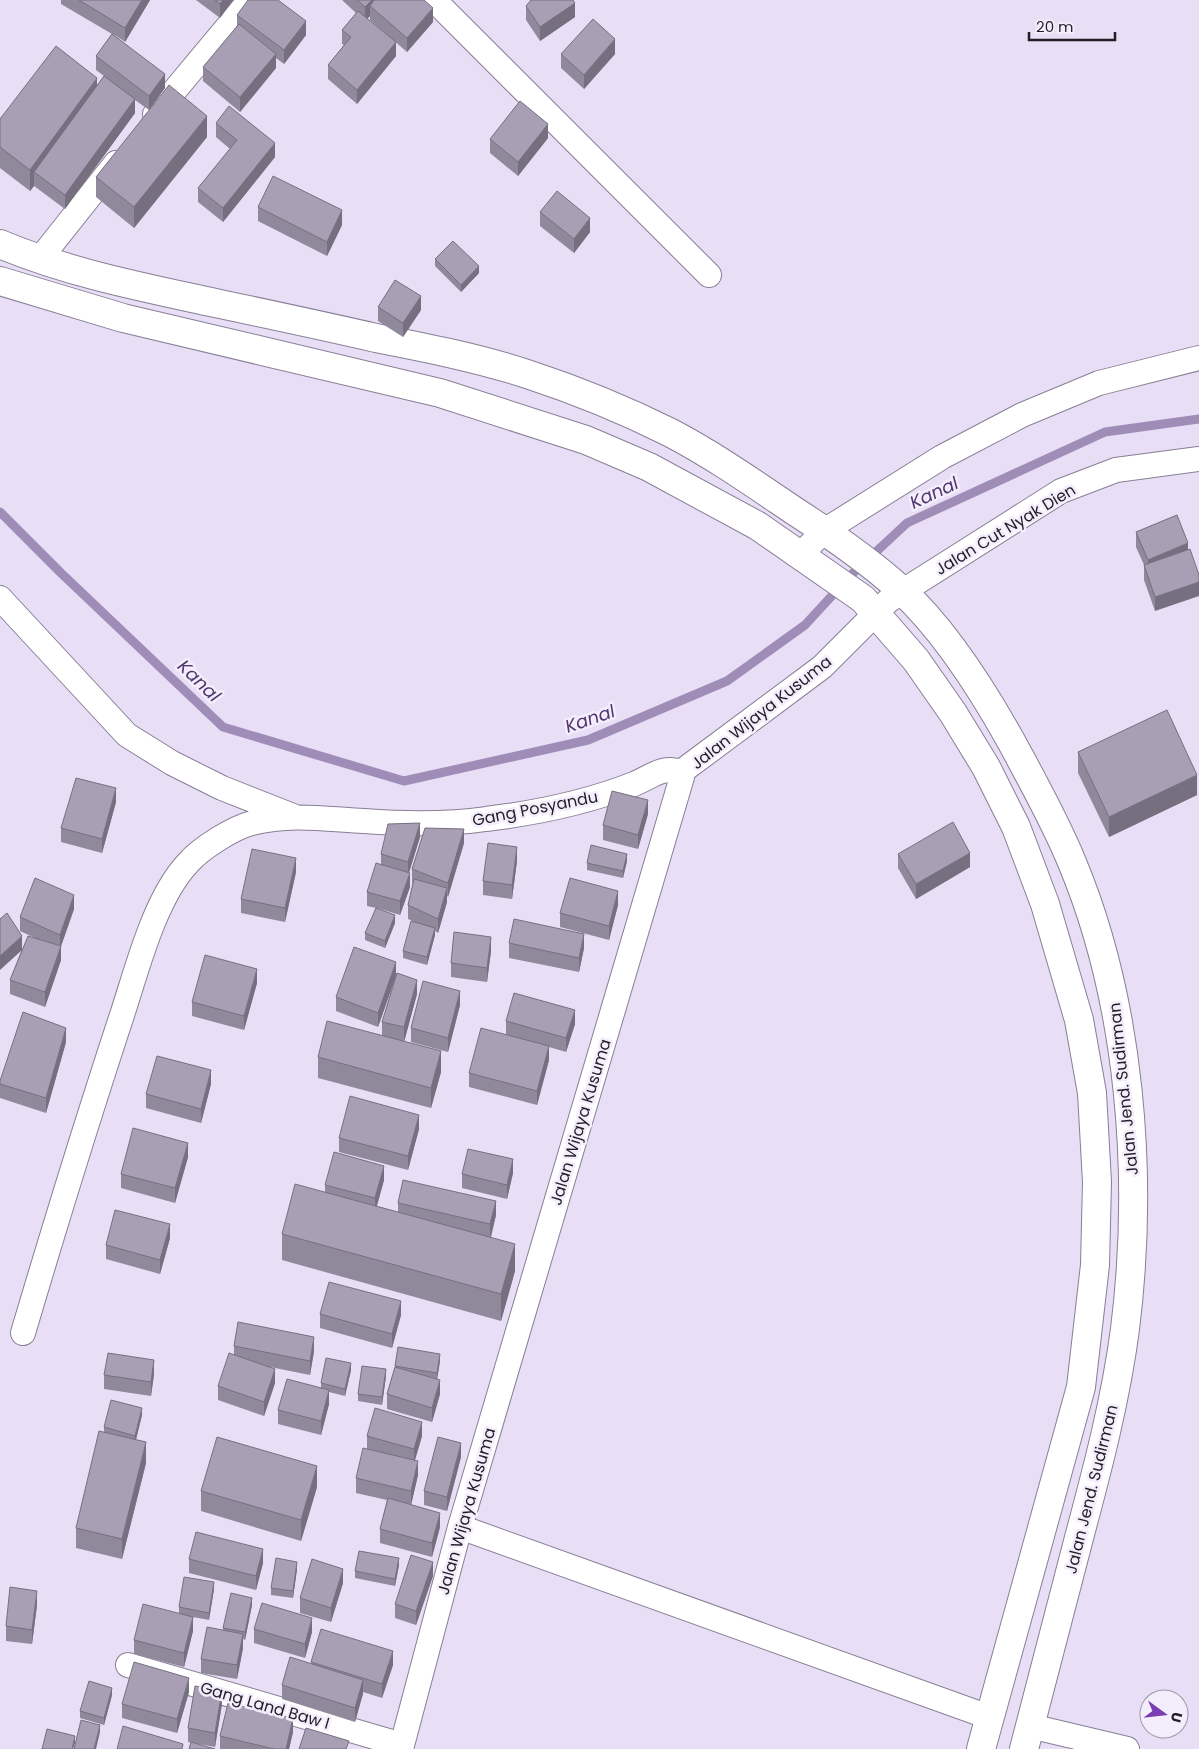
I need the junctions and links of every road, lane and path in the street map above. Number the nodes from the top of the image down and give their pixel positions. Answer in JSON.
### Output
{"nodes":[{"id":1,"x":250,"y":0,"type":"edge"},
{"id":2,"x":434,"y":0,"type":"edge"},
{"id":3,"x":0,"y":244,"type":"edge"},
{"id":4,"x":39,"y":260,"type":"junction"},
{"id":5,"x":709,"y":275,"type":"dead end"},
{"id":6,"x":0,"y":281,"type":"edge"},
{"id":7,"x":1199,"y":358,"type":"edge"},
{"id":8,"x":1199,"y":459,"type":"edge"},
{"id":9,"x":824,"y":531,"type":"junction"},
{"id":10,"x":800,"y":555,"type":"junction"},
{"id":11,"x":902,"y":591,"type":"junction"},
{"id":12,"x":0,"y":598,"type":"edge"},
{"id":13,"x":870,"y":607,"type":"junction"},
{"id":14,"x":681,"y":772,"type":"junction"},
{"id":15,"x":294,"y":816,"type":"junction"},
{"id":16,"x":23,"y":1333,"type":"dead end"},
{"id":17,"x":460,"y":1528,"type":"junction"},
{"id":18,"x":128,"y":1665,"type":"dead end"},
{"id":19,"x":989,"y":1717,"type":"junction"},
{"id":20,"x":1027,"y":1738,"type":"edge"},
{"id":21,"x":402,"y":1747,"type":"edge"},
{"id":22,"x":981,"y":1749,"type":"edge"},
{"id":23,"x":1127,"y":1749,"type":"edge"}],
"edges":[{"from":1,"to":4,"type":"street"},
{"from":2,"to":5,"type":"street"},
{"from":3,"to":4,"type":"highway","name":"Jalan Jend. Sudirman"},
{"from":4,"to":9,"type":"highway","name":"Jalan Jend. Sudirman"},
{"from":6,"to":10,"type":"highway","name":"Jalan Jend. Sudirman"},
{"from":7,"to":9,"type":"street"},
{"from":8,"to":11,"type":"street","name":"Jalan Cut Nyak Dien"},
{"from":9,"to":10,"type":"street"},
{"from":9,"to":11,"type":"highway","name":"Jalan Jend. Sudirman"},
{"from":10,"to":13,"type":"highway","name":"Jalan Jend. Sudirman"},
{"from":11,"to":13,"type":"street","name":"Jalan Wijaya Kusuma"},
{"from":11,"to":20,"type":"highway","name":"Jalan Jend. Sudirman"},
{"from":12,"to":15,"type":"street"},
{"from":13,"to":14,"type":"street","name":"Jalan Wijaya Kusuma"},
{"from":13,"to":19,"type":"highway","name":"Jalan Jend. Sudirman"},
{"from":14,"to":15,"type":"street","name":"Gang Posyandu"},
{"from":14,"to":17,"type":"street","name":"Jalan Wijaya Kusuma"},
{"from":15,"to":16,"type":"street"},
{"from":17,"to":19,"type":"street"},
{"from":17,"to":21,"type":"street","name":"Jalan Wijaya Kusuma"},
{"from":18,"to":21,"type":"street","name":"Gang Land Baw I"},
{"from":19,"to":22,"type":"highway","name":"Jalan Jend. Sudirman"},
{"from":20,"to":23,"type":"street"}]}
